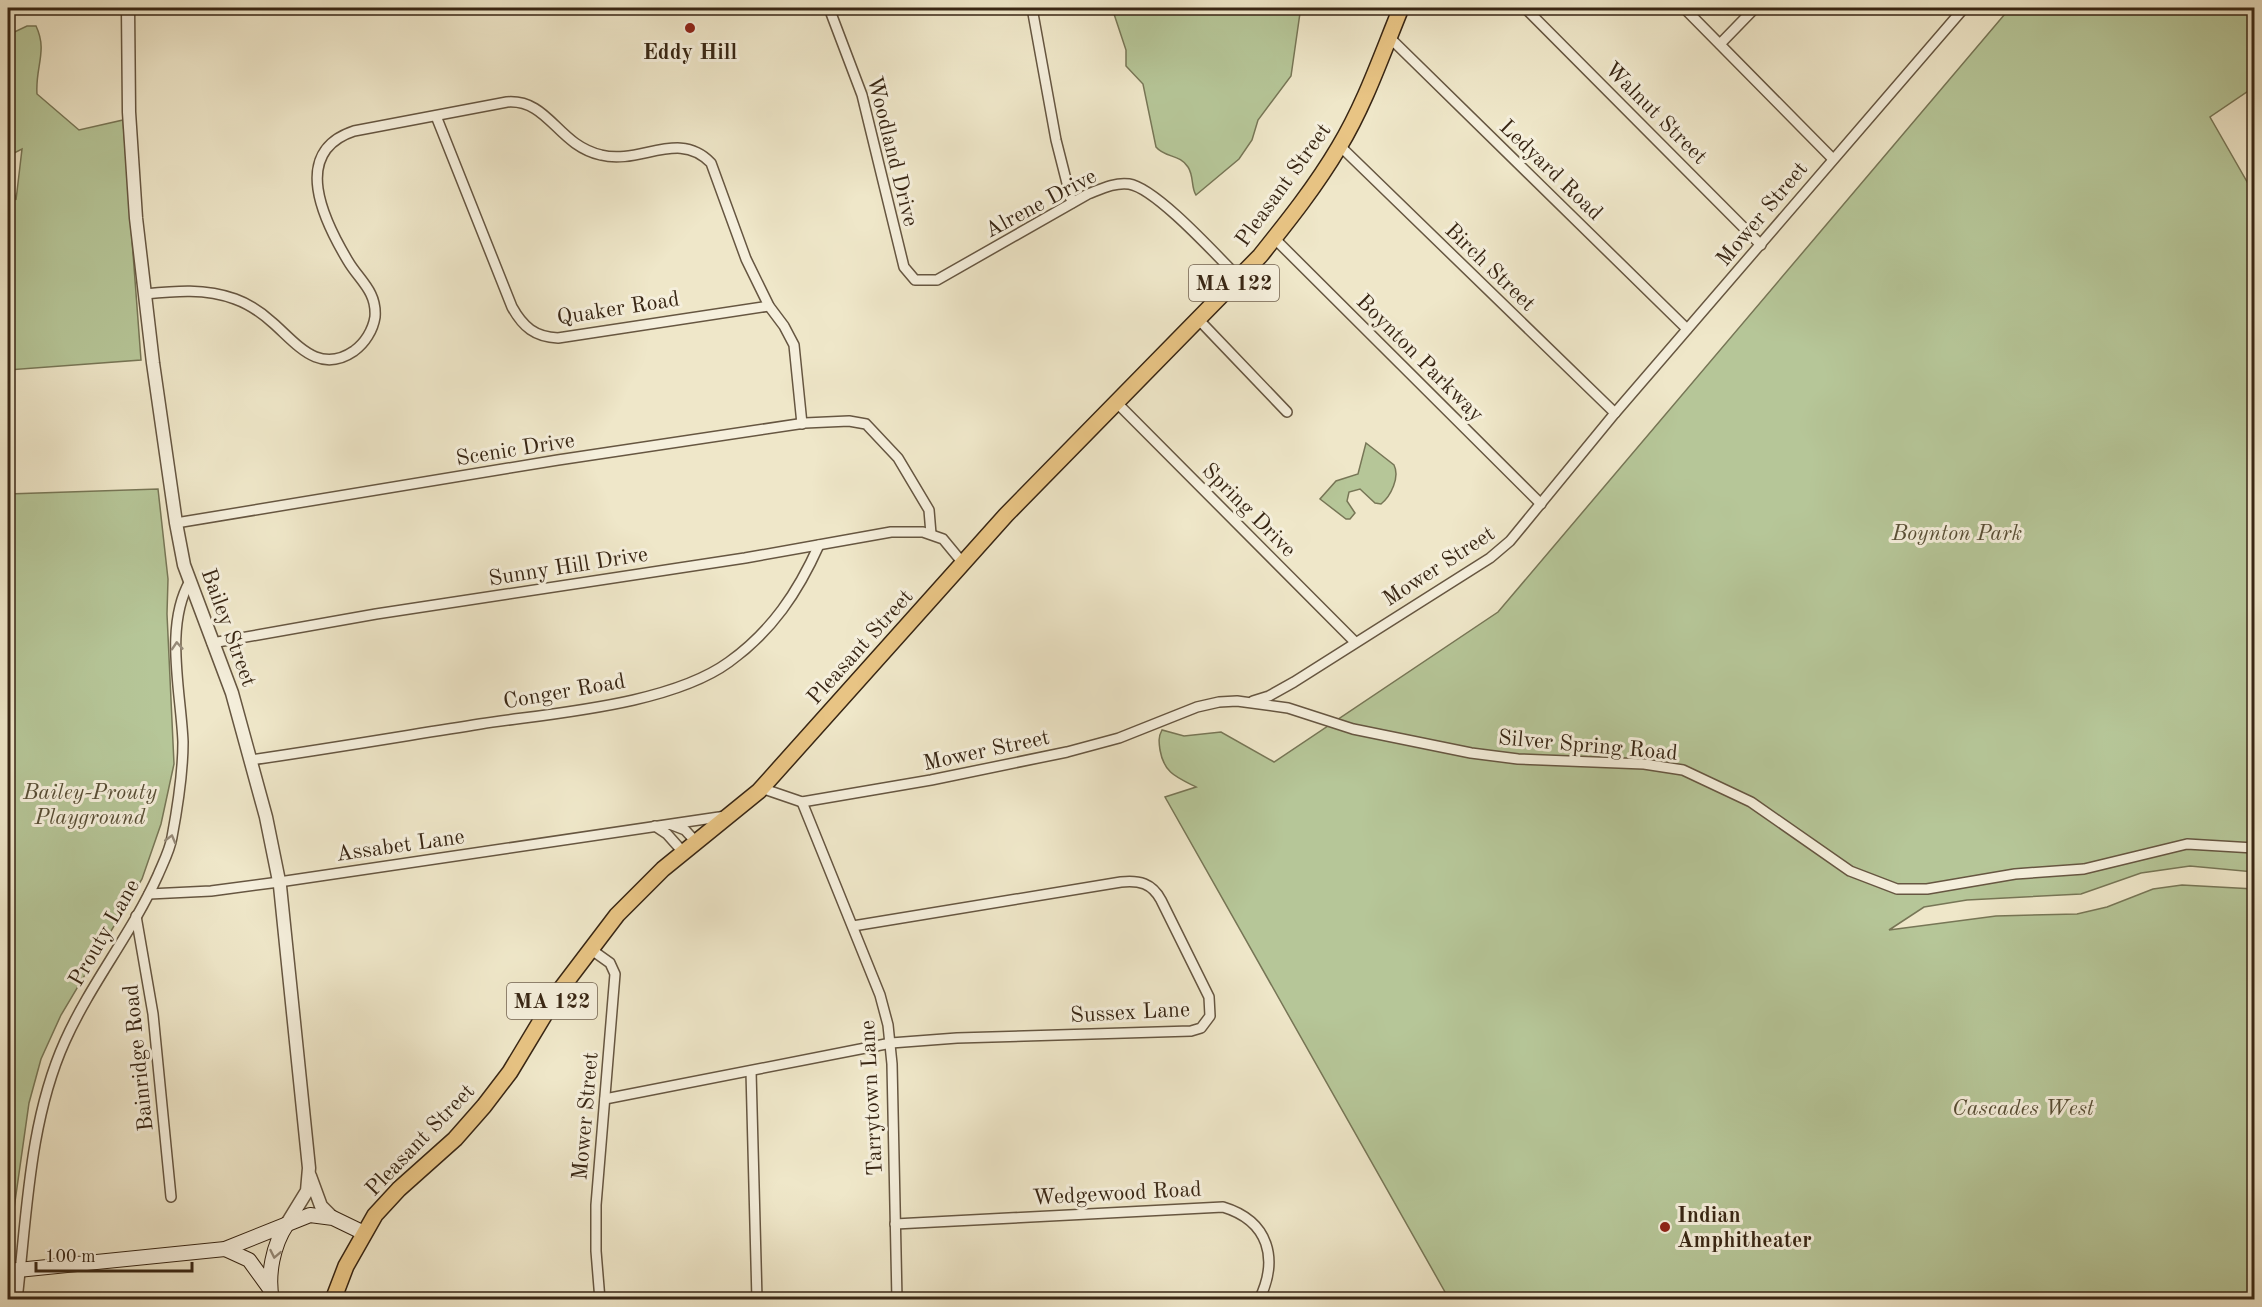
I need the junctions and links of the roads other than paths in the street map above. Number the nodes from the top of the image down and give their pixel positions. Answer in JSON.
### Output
{"nodes":[{"id":1,"x":128,"y":8,"type":"edge"},
{"id":2,"x":829,"y":8,"type":"edge"},
{"id":3,"x":1032,"y":8,"type":"edge"},
{"id":4,"x":1401,"y":8,"type":"edge"},
{"id":5,"x":1525,"y":8,"type":"edge"},
{"id":6,"x":1684,"y":8,"type":"edge"},
{"id":7,"x":1755,"y":8,"type":"edge"},
{"id":8,"x":1964,"y":8,"type":"edge"},
{"id":9,"x":1389,"y":37,"type":"junction"},
{"id":10,"x":1720,"y":44,"type":"junction"},
{"id":11,"x":436,"y":116,"type":"junction"},
{"id":12,"x":1340,"y":146,"type":"junction"},
{"id":13,"x":1832,"y":158,"type":"junction"},
{"id":14,"x":1072,"y":203,"type":"junction"},
{"id":15,"x":1275,"y":238,"type":"junction"},
{"id":16,"x":1761,"y":245,"type":"junction"},
{"id":17,"x":1239,"y":278,"type":"junction"},
{"id":18,"x":937,"y":280,"type":"joint"},
{"id":19,"x":145,"y":294,"type":"junction"},
{"id":20,"x":769,"y":306,"type":"junction"},
{"id":21,"x":1199,"y":320,"type":"junction"},
{"id":22,"x":1687,"y":329,"type":"junction"},
{"id":23,"x":1118,"y":404,"type":"junction"},
{"id":24,"x":1287,"y":412,"type":"dead end"},
{"id":25,"x":1615,"y":413,"type":"junction"},
{"id":26,"x":802,"y":424,"type":"junction"},
{"id":27,"x":1541,"y":504,"type":"junction"},
{"id":28,"x":176,"y":523,"type":"junction"},
{"id":29,"x":931,"y":534,"type":"junction"},
{"id":30,"x":819,"y":545,"type":"junction"},
{"id":31,"x":962,"y":562,"type":"junction"},
{"id":32,"x":190,"y":581,"type":"junction"},
{"id":33,"x":1355,"y":642,"type":"junction"},
{"id":34,"x":212,"y":643,"type":"junction"},
{"id":35,"x":1248,"y":702,"type":"junction"},
{"id":36,"x":251,"y":760,"type":"junction"},
{"id":37,"x":761,"y":788,"type":"junction"},
{"id":38,"x":802,"y":802,"type":"junction"},
{"id":39,"x":729,"y":816,"type":"junction"},
{"id":40,"x":668,"y":824,"type":"junction"},
{"id":41,"x":655,"y":826,"type":"junction"},
{"id":42,"x":696,"y":842,"type":"junction"},
{"id":43,"x":2254,"y":848,"type":"edge"},
{"id":44,"x":683,"y":852,"type":"junction"},
{"id":45,"x":279,"y":882,"type":"junction"},
{"id":46,"x":149,"y":894,"type":"junction"},
{"id":47,"x":136,"y":916,"type":"junction"},
{"id":48,"x":853,"y":926,"type":"junction"},
{"id":49,"x":589,"y":948,"type":"junction"},
{"id":50,"x":891,"y":1043,"type":"junction"},
{"id":51,"x":751,"y":1071,"type":"junction"},
{"id":52,"x":605,"y":1099,"type":"junction"},
{"id":53,"x":309,"y":1174,"type":"junction"},
{"id":54,"x":171,"y":1197,"type":"dead end"},
{"id":55,"x":333,"y":1218,"type":"junction"},
{"id":56,"x":288,"y":1222,"type":"junction"},
{"id":57,"x":895,"y":1224,"type":"junction"},
{"id":58,"x":364,"y":1233,"type":"junction"},
{"id":59,"x":225,"y":1249,"type":"junction"},
{"id":60,"x":14,"y":1271,"type":"edge"},
{"id":61,"x":271,"y":1294,"type":"edge"},
{"id":62,"x":17,"y":1299,"type":"edge"},
{"id":63,"x":333,"y":1299,"type":"edge"},
{"id":64,"x":600,"y":1299,"type":"edge"},
{"id":65,"x":757,"y":1299,"type":"edge"},
{"id":66,"x":897,"y":1299,"type":"edge"},
{"id":67,"x":1259,"y":1299,"type":"edge"}],
"edges":[{"from":1,"to":19,"type":"street","name":"Bailey Street"},
{"from":2,"to":18,"type":"street","name":"Woodland Drive"},
{"from":3,"to":14,"type":"street"},
{"from":4,"to":9,"type":"main road","name":"Pleasant Street","number":"MA 122"},
{"from":5,"to":16,"type":"street","name":"Walnut Street"},
{"from":6,"to":10,"type":"street"},
{"from":7,"to":10,"type":"street"},
{"from":8,"to":13,"type":"street","name":"Mower Street"},
{"from":9,"to":12,"type":"main road","name":"Pleasant Street","number":"MA 122"},
{"from":9,"to":22,"type":"street","name":"Ledyard Road"},
{"from":10,"to":13,"type":"street"},
{"from":11,"to":19,"type":"street"},
{"from":11,"to":20,"type":"street"},
{"from":11,"to":20,"type":"street","name":"Quaker Road"},
{"from":12,"to":15,"type":"main road","name":"Pleasant Street","number":"MA 122"},
{"from":12,"to":25,"type":"street","name":"Birch Street"},
{"from":13,"to":16,"type":"street","name":"Mower Street"},
{"from":14,"to":17,"type":"street","name":"Alrene Drive"},
{"from":14,"to":18,"type":"street","name":"Alrene Drive"},
{"from":15,"to":17,"type":"main road","name":"Pleasant Street","number":"MA 122"},
{"from":15,"to":27,"type":"street","name":"Boynton Parkway"},
{"from":16,"to":22,"type":"street","name":"Mower Street"},
{"from":17,"to":21,"type":"main road","name":"Pleasant Street","number":"MA 122"},
{"from":19,"to":28,"type":"street","name":"Bailey Street"},
{"from":20,"to":26,"type":"street"},
{"from":21,"to":23,"type":"main road","name":"Pleasant Street","number":"MA 122"},
{"from":21,"to":24,"type":"street"},
{"from":22,"to":25,"type":"street","name":"Mower Street"},
{"from":23,"to":31,"type":"main road","name":"Pleasant Street","number":"MA 122"},
{"from":23,"to":33,"type":"street","name":"Spring Drive"},
{"from":25,"to":27,"type":"street","name":"Mower Street"},
{"from":26,"to":28,"type":"street","name":"Scenic Drive"},
{"from":26,"to":29,"type":"street","name":"Scenic Drive"},
{"from":27,"to":33,"type":"street","name":"Mower Street"},
{"from":28,"to":32,"type":"street","name":"Bailey Street"},
{"from":29,"to":30,"type":"street","name":"Sunny Hill Drive"},
{"from":29,"to":31,"type":"street"},
{"from":30,"to":34,"type":"street","name":"Sunny Hill Drive"},
{"from":30,"to":36,"type":"street","name":"Conger Road"},
{"from":31,"to":37,"type":"main road","name":"Pleasant Street","number":"MA 122"},
{"from":32,"to":34,"type":"street","name":"Bailey Street"},
{"from":46,"to":32,"type":"street","name":"Prouty Lane","one_way":true},
{"from":33,"to":35,"type":"street","name":"Mower Street"},
{"from":34,"to":36,"type":"street","name":"Bailey Street"},
{"from":35,"to":38,"type":"street","name":"Mower Street"},
{"from":35,"to":43,"type":"street","name":"Silver Spring Road"},
{"from":36,"to":45,"type":"street","name":"Bailey Street"},
{"from":37,"to":38,"type":"street","name":"Mower Street"},
{"from":37,"to":39,"type":"main road","name":"Pleasant Street","number":"MA 122"},
{"from":38,"to":48,"type":"street","name":"Tarrytown Lane"},
{"from":39,"to":40,"type":"street","name":"Assabet Lane"},
{"from":39,"to":42,"type":"main road","name":"Pleasant Street","number":"MA 122"},
{"from":40,"to":41,"type":"street","name":"Assabet Lane"},
{"from":40,"to":42,"type":"street"},
{"from":41,"to":44,"type":"street"},
{"from":41,"to":45,"type":"street","name":"Assabet Lane"},
{"from":42,"to":44,"type":"main road","name":"Pleasant Street","number":"MA 122"},
{"from":44,"to":49,"type":"main road","name":"Pleasant Street","number":"MA 122"},
{"from":45,"to":46,"type":"street","name":"Assabet Lane"},
{"from":45,"to":53,"type":"street","name":"Bailey Street"},
{"from":46,"to":47,"type":"street","name":"Prouty Lane"},
{"from":47,"to":54,"type":"street","name":"Bainridge Road"},
{"from":47,"to":60,"type":"street","name":"Prouty Lane"},
{"from":48,"to":50,"type":"street","name":"Tarrytown Lane"},
{"from":48,"to":50,"type":"street","name":"Sussex Lane"},
{"from":49,"to":52,"type":"street","name":"Mower Street"},
{"from":49,"to":58,"type":"main road","name":"Pleasant Street","number":"MA 122"},
{"from":50,"to":51,"type":"street","name":"Sussex Lane"},
{"from":50,"to":57,"type":"street","name":"Tarrytown Lane"},
{"from":51,"to":52,"type":"street","name":"Sussex Lane"},
{"from":51,"to":65,"type":"street"},
{"from":52,"to":64,"type":"street","name":"Mower Street"},
{"from":53,"to":55,"type":"street","name":"Bailey Street"},
{"from":53,"to":56,"type":"street","name":"Bailey Street"},
{"from":55,"to":56,"type":"main road"},
{"from":55,"to":58,"type":"main road","name":"Bailey Street"},
{"from":56,"to":59,"type":"main road"},
{"from":56,"to":61,"type":"main road","one_way":true},
{"from":57,"to":66,"type":"street","name":"Tarrytown Lane"},
{"from":57,"to":67,"type":"street","name":"Wedgewood Road"},
{"from":58,"to":63,"type":"main road","name":"Pleasant Street","number":"MA 122"},
{"from":59,"to":60,"type":"main road"},
{"from":59,"to":61,"type":"main road"},
{"from":60,"to":62,"type":"street","name":"Prouty Lane"}]}
